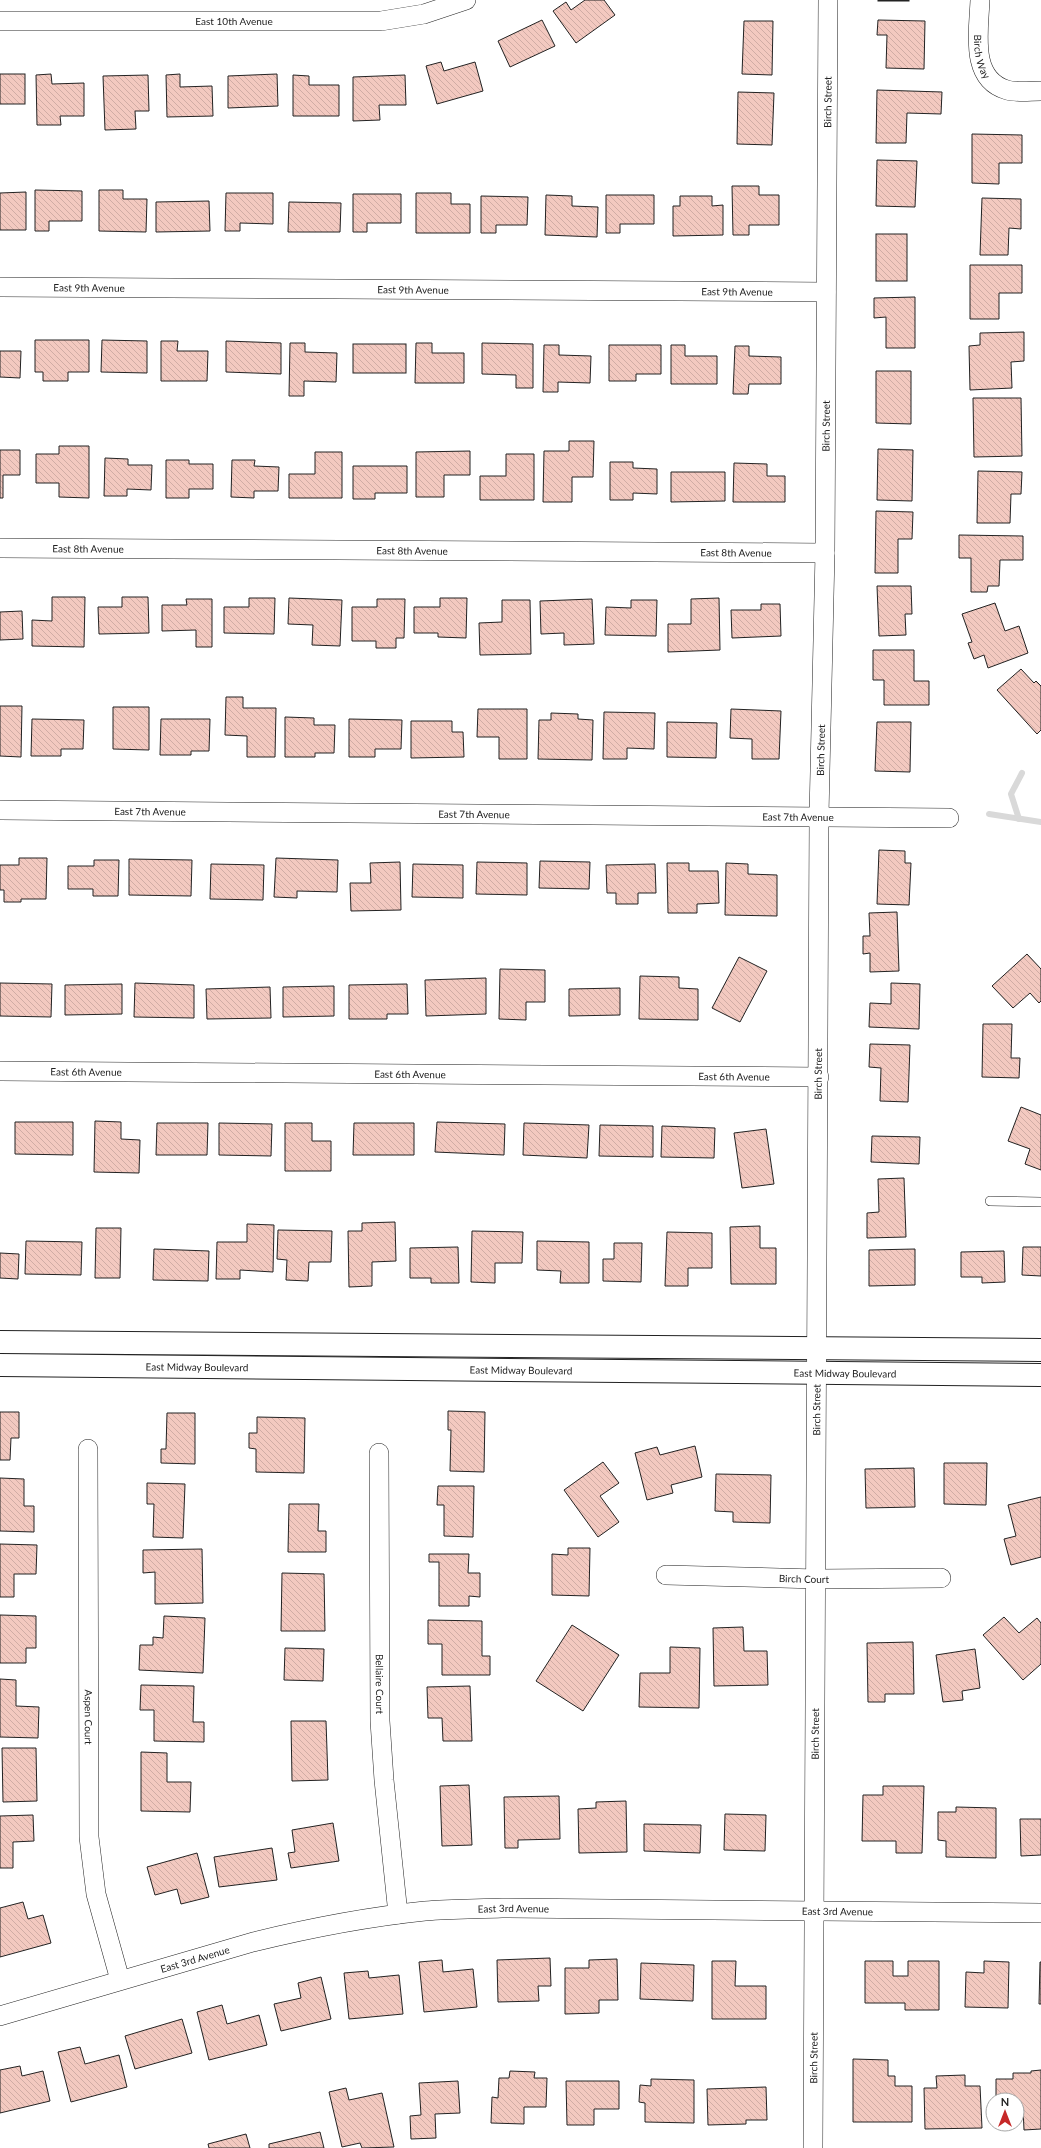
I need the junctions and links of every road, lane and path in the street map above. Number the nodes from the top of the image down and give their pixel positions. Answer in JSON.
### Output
{"nodes":[{"id":1,"x":466,"y":0,"type":"edge"},
{"id":2,"x":828,"y":0,"type":"edge"},
{"id":3,"x":980,"y":0,"type":"edge"},
{"id":4,"x":0,"y":21,"type":"edge"},
{"id":5,"x":1041,"y":91,"type":"edge"},
{"id":6,"x":0,"y":287,"type":"edge"},
{"id":7,"x":826,"y":292,"type":"junction"},
{"id":8,"x":0,"y":548,"type":"edge"},
{"id":9,"x":825,"y":554,"type":"junction"},
{"id":10,"x":0,"y":810,"type":"edge"},
{"id":11,"x":820,"y":816,"type":"junction"},
{"id":12,"x":949,"y":818,"type":"dead end"},
{"id":13,"x":0,"y":1071,"type":"edge"},
{"id":14,"x":819,"y":1077,"type":"junction"},
{"id":15,"x":990,"y":1202,"type":"dead end"},
{"id":16,"x":1041,"y":1202,"type":"edge"},
{"id":17,"x":0,"y":1342,"type":"edge"},
{"id":18,"x":817,"y":1348,"type":"junction"},
{"id":19,"x":1041,"y":1350,"type":"edge"},
{"id":20,"x":0,"y":1365,"type":"edge"},
{"id":21,"x":816,"y":1372,"type":"junction"},
{"id":22,"x":1041,"y":1375,"type":"edge"},
{"id":23,"x":88,"y":1449,"type":"dead end"},
{"id":24,"x":378,"y":1453,"type":"dead end"},
{"id":25,"x":666,"y":1575,"type":"dead end"},
{"id":26,"x":941,"y":1578,"type":"dead end"},
{"id":27,"x":817,"y":1579,"type":"junction"},
{"id":28,"x":815,"y":1911,"type":"junction"},
{"id":29,"x":1041,"y":1913,"type":"edge"},
{"id":30,"x":398,"y":1914,"type":"junction"},
{"id":31,"x":120,"y":1980,"type":"junction"},
{"id":32,"x":0,"y":2016,"type":"edge"},
{"id":33,"x":813,"y":2148,"type":"edge"}],
"edges":[{"from":1,"to":4,"type":"street","name":"East 10th Avenue"},
{"from":2,"to":7,"type":"street","name":"Birch Street"},
{"from":3,"to":5,"type":"street","name":"Birch Way"},
{"from":6,"to":7,"type":"street","name":"East 9th Avenue"},
{"from":7,"to":9,"type":"street","name":"Birch Street"},
{"from":8,"to":9,"type":"street","name":"East 8th Avenue"},
{"from":9,"to":11,"type":"street","name":"Birch Street"},
{"from":10,"to":11,"type":"street","name":"East 7th Avenue"},
{"from":11,"to":12,"type":"street","name":"East 7th Avenue"},
{"from":11,"to":14,"type":"street","name":"Birch Street"},
{"from":13,"to":14,"type":"street","name":"East 6th Avenue"},
{"from":14,"to":18,"type":"street","name":"Birch Street"},
{"from":15,"to":16,"type":"lane"},
{"from":17,"to":18,"type":"main road"},
{"from":18,"to":19,"type":"main road"},
{"from":18,"to":21,"type":"street","name":"Birch Street"},
{"from":20,"to":21,"type":"main road","name":"East Midway Boulevard"},
{"from":21,"to":22,"type":"main road","name":"East Midway Boulevard"},
{"from":21,"to":27,"type":"street","name":"Birch Street"},
{"from":23,"to":31,"type":"street","name":"Aspen Court"},
{"from":24,"to":30,"type":"street","name":"Bellaire Court"},
{"from":25,"to":27,"type":"street","name":"Birch Court"},
{"from":26,"to":27,"type":"street","name":"Birch Court"},
{"from":27,"to":28,"type":"street","name":"Birch Street"},
{"from":28,"to":29,"type":"street","name":"East 3rd Avenue"},
{"from":28,"to":30,"type":"street","name":"East 3rd Avenue"},
{"from":28,"to":33,"type":"street","name":"Birch Street"},
{"from":30,"to":31,"type":"street","name":"East 3rd Avenue"},
{"from":31,"to":32,"type":"street","name":"East 3rd Avenue"}]}
